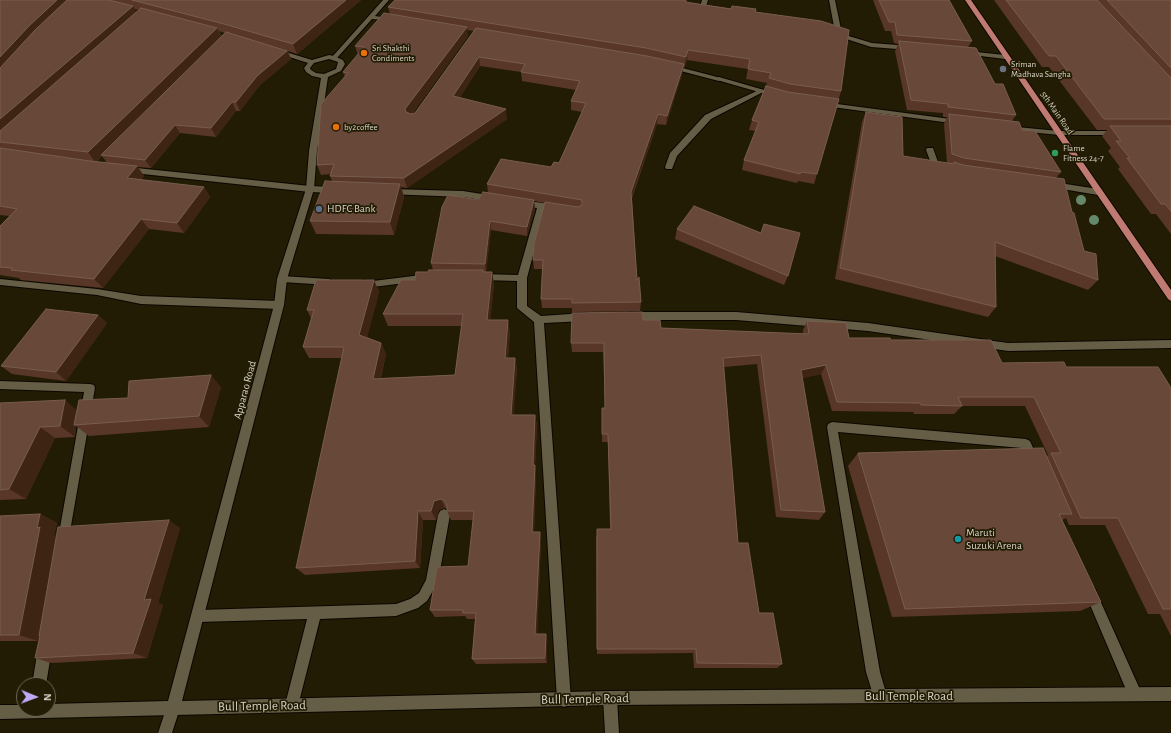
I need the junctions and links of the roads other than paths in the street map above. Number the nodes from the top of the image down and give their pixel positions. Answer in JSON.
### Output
{"nodes":[{"id":1,"x":386,"y":0,"type":"edge"},
{"id":2,"x":704,"y":0,"type":"edge"},
{"id":3,"x":832,"y":0,"type":"edge"},
{"id":4,"x":968,"y":0,"type":"edge"},
{"id":5,"x":696,"y":7,"type":"edge"},
{"id":6,"x":370,"y":17,"type":"junction"},
{"id":7,"x":400,"y":22,"type":"edge"},
{"id":8,"x":832,"y":32,"type":"edge"},
{"id":9,"x":839,"y":35,"type":"junction"},
{"id":10,"x":266,"y":48,"type":"edge"},
{"id":11,"x":916,"y":49,"type":"edge"},
{"id":12,"x":961,"y":53,"type":"edge"},
{"id":13,"x":1006,"y":57,"type":"junction"},
{"id":14,"x":334,"y":58,"type":"junction"},
{"id":15,"x":312,"y":62,"type":"junction"},
{"id":16,"x":666,"y":67,"type":"edge"},
{"id":17,"x":325,"y":76,"type":"junction"},
{"id":18,"x":761,"y":91,"type":"junction"},
{"id":19,"x":786,"y":98,"type":"edge"},
{"id":20,"x":816,"y":102,"type":"edge"},
{"id":21,"x":964,"y":123,"type":"edge"},
{"id":22,"x":1002,"y":127,"type":"edge"},
{"id":23,"x":1059,"y":133,"type":"junction"},
{"id":24,"x":1125,"y":133,"type":"edge"},
{"id":25,"x":930,"y":150,"type":"dead end"},
{"id":26,"x":668,"y":167,"type":"dead end"},
{"id":27,"x":122,"y":169,"type":"edge"},
{"id":28,"x":950,"y":169,"type":"edge"},
{"id":29,"x":1048,"y":184,"type":"edge"},
{"id":30,"x":310,"y":189,"type":"junction"},
{"id":31,"x":341,"y":190,"type":"edge"},
{"id":32,"x":379,"y":191,"type":"edge"},
{"id":33,"x":1098,"y":192,"type":"junction"},
{"id":34,"x":542,"y":206,"type":"junction"},
{"id":35,"x":563,"y":209,"type":"edge"},
{"id":36,"x":437,"y":277,"type":"edge"},
{"id":37,"x":471,"y":277,"type":"edge"},
{"id":38,"x":522,"y":278,"type":"junction"},
{"id":39,"x":282,"y":279,"type":"junction"},
{"id":40,"x":0,"y":282,"type":"edge"},
{"id":41,"x":335,"y":282,"type":"edge"},
{"id":42,"x":350,"y":283,"type":"edge"},
{"id":43,"x":1171,"y":297,"type":"edge"},
{"id":44,"x":279,"y":305,"type":"junction"},
{"id":45,"x":616,"y":316,"type":"edge"},
{"id":46,"x":592,"y":317,"type":"edge"},
{"id":47,"x":539,"y":320,"type":"junction"},
{"id":48,"x":1171,"y":344,"type":"edge"},
{"id":49,"x":0,"y":385,"type":"edge"},
{"id":50,"x":1038,"y":473,"type":"edge"},
{"id":51,"x":444,"y":514,"type":"edge"},
{"id":52,"x":62,"y":550,"type":"edge"},
{"id":53,"x":1086,"y":582,"type":"edge"},
{"id":54,"x":315,"y":612,"type":"junction"},
{"id":55,"x":198,"y":616,"type":"junction"},
{"id":56,"x":48,"y":635,"type":"edge"},
{"id":57,"x":40,"y":677,"type":"edge"},
{"id":58,"x":1135,"y":694,"type":"junction"},
{"id":59,"x":1171,"y":694,"type":"edge"},
{"id":60,"x":880,"y":696,"type":"junction"},
{"id":61,"x":610,"y":698,"type":"junction"},
{"id":62,"x":564,"y":700,"type":"junction"},
{"id":63,"x":292,"y":705,"type":"junction"},
{"id":64,"x":173,"y":708,"type":"junction"},
{"id":65,"x":56,"y":710,"type":"edge"},
{"id":66,"x":16,"y":711,"type":"edge"},
{"id":67,"x":0,"y":712,"type":"edge"},
{"id":68,"x":165,"y":733,"type":"edge"},
{"id":69,"x":612,"y":733,"type":"edge"}],
"edges":[{"from":1,"to":6,"type":"street"},
{"from":2,"to":5,"type":"street"},
{"from":3,"to":9,"type":"street"},
{"from":4,"to":13,"type":"main road","name":"5th Main Road"},
{"from":6,"to":7,"type":"street"},
{"from":6,"to":14,"type":"street"},
{"from":8,"to":9,"type":"street"},
{"from":9,"to":11,"type":"street"},
{"from":10,"to":15,"type":"street"},
{"from":12,"to":13,"type":"street"},
{"from":13,"to":23,"type":"main road","name":"5th Main Road"},
{"from":14,"to":15,"type":"street"},
{"from":14,"to":17,"type":"street"},
{"from":15,"to":17,"type":"street"},
{"from":16,"to":18,"type":"street"},
{"from":17,"to":30,"type":"street","name":"Apparao Road"},
{"from":18,"to":19,"type":"street"},
{"from":18,"to":26,"type":"street"},
{"from":20,"to":21,"type":"street"},
{"from":22,"to":23,"type":"street"},
{"from":23,"to":24,"type":"street"},
{"from":23,"to":33,"type":"main road","name":"5th Main Road"},
{"from":25,"to":28,"type":"street"},
{"from":27,"to":30,"type":"street"},
{"from":29,"to":33,"type":"street"},
{"from":30,"to":31,"type":"street"},
{"from":30,"to":39,"type":"street","name":"Apparao Road"},
{"from":32,"to":34,"type":"street"},
{"from":33,"to":43,"type":"main road","name":"5th Main Road"},
{"from":34,"to":35,"type":"street"},
{"from":34,"to":38,"type":"street"},
{"from":36,"to":42,"type":"street"},
{"from":37,"to":38,"type":"street"},
{"from":38,"to":47,"type":"street"},
{"from":39,"to":41,"type":"street"},
{"from":39,"to":44,"type":"street","name":"Apparao Road"},
{"from":40,"to":44,"type":"street"},
{"from":44,"to":55,"type":"street","name":"Apparao Road"},
{"from":45,"to":48,"type":"street"},
{"from":46,"to":47,"type":"street"},
{"from":47,"to":62,"type":"street"},
{"from":49,"to":52,"type":"street"},
{"from":50,"to":60,"type":"street"},
{"from":51,"to":54,"type":"street"},
{"from":53,"to":58,"type":"street"},
{"from":54,"to":55,"type":"street"},
{"from":54,"to":63,"type":"street"},
{"from":55,"to":64,"type":"street","name":"Apparao Road"},
{"from":56,"to":57,"type":"street"},
{"from":58,"to":59,"type":"street","name":"Bull Temple Road"},
{"from":58,"to":60,"type":"street","name":"Bull Temple Road"},
{"from":60,"to":61,"type":"street","name":"Bull Temple Road"},
{"from":61,"to":62,"type":"street","name":"Bull Temple Road"},
{"from":61,"to":69,"type":"street"},
{"from":62,"to":63,"type":"street","name":"Bull Temple Road"},
{"from":63,"to":64,"type":"street","name":"Bull Temple Road"},
{"from":64,"to":65,"type":"street","name":"Bull Temple Road"},
{"from":64,"to":68,"type":"street","name":"Apparao Road"},
{"from":66,"to":67,"type":"street","name":"Bull Temple Road"}]}
